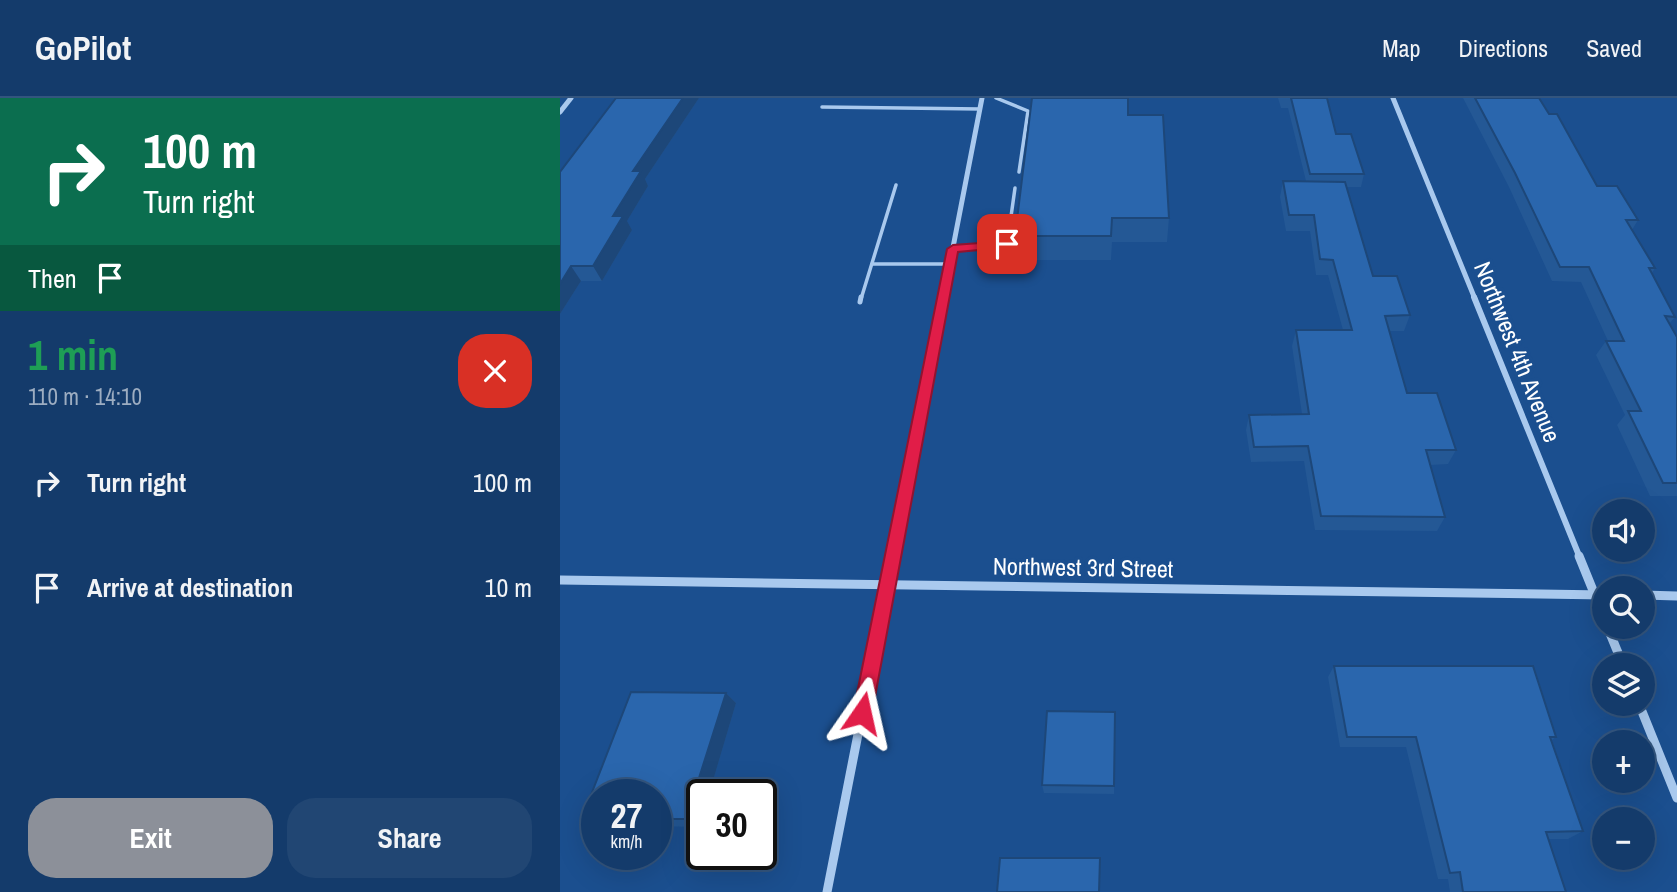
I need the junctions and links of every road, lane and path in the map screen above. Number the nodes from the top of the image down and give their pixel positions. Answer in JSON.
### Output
{"nodes":[{"id":1,"x":571,"y":98,"type":"edge"},
{"id":2,"x":982,"y":98,"type":"edge"},
{"id":3,"x":996,"y":98,"type":"edge"},
{"id":4,"x":1393,"y":98,"type":"edge"},
{"id":5,"x":822,"y":107,"type":"dead end"},
{"id":6,"x":980,"y":109,"type":"junction"},
{"id":7,"x":560,"y":112,"type":"edge"},
{"id":8,"x":1019,"y":172,"type":"dead end"},
{"id":9,"x":896,"y":185,"type":"dead end"},
{"id":10,"x":1015,"y":188,"type":"dead end"},
{"id":11,"x":953,"y":249,"type":"junction"},
{"id":12,"x":872,"y":264,"type":"junction"},
{"id":13,"x":950,"y":264,"type":"junction"},
{"id":14,"x":860,"y":302,"type":"dead end"},
{"id":15,"x":560,"y":580,"type":"edge"},
{"id":16,"x":887,"y":584,"type":"junction"},
{"id":17,"x":1592,"y":588,"type":"edge"},
{"id":18,"x":1592,"y":595,"type":"edge"},
{"id":19,"x":1655,"y":595,"type":"edge"},
{"id":20,"x":1677,"y":596,"type":"edge"},
{"id":21,"x":1644,"y":716,"type":"edge"},
{"id":22,"x":1677,"y":798,"type":"edge"},
{"id":23,"x":827,"y":892,"type":"edge"}],
"edges":[{"from":1,"to":7,"type":"street"},
{"from":2,"to":6,"type":"street"},
{"from":3,"to":8,"type":"lane"},
{"from":4,"to":17,"type":"street","name":"Northwest 4th Avenue"},
{"from":5,"to":6,"type":"lane"},
{"from":6,"to":11,"type":"street"},
{"from":9,"to":12,"type":"lane"},
{"from":10,"to":11,"type":"lane"},
{"from":11,"to":13,"type":"street"},
{"from":12,"to":13,"type":"lane"},
{"from":12,"to":14,"type":"lane"},
{"from":13,"to":16,"type":"street"},
{"from":15,"to":16,"type":"street","name":"Northwest 3rd Street"},
{"from":16,"to":18,"type":"street","name":"Northwest 3rd Street"},
{"from":16,"to":23,"type":"street"},
{"from":19,"to":20,"type":"street"},
{"from":21,"to":22,"type":"street"}]}
